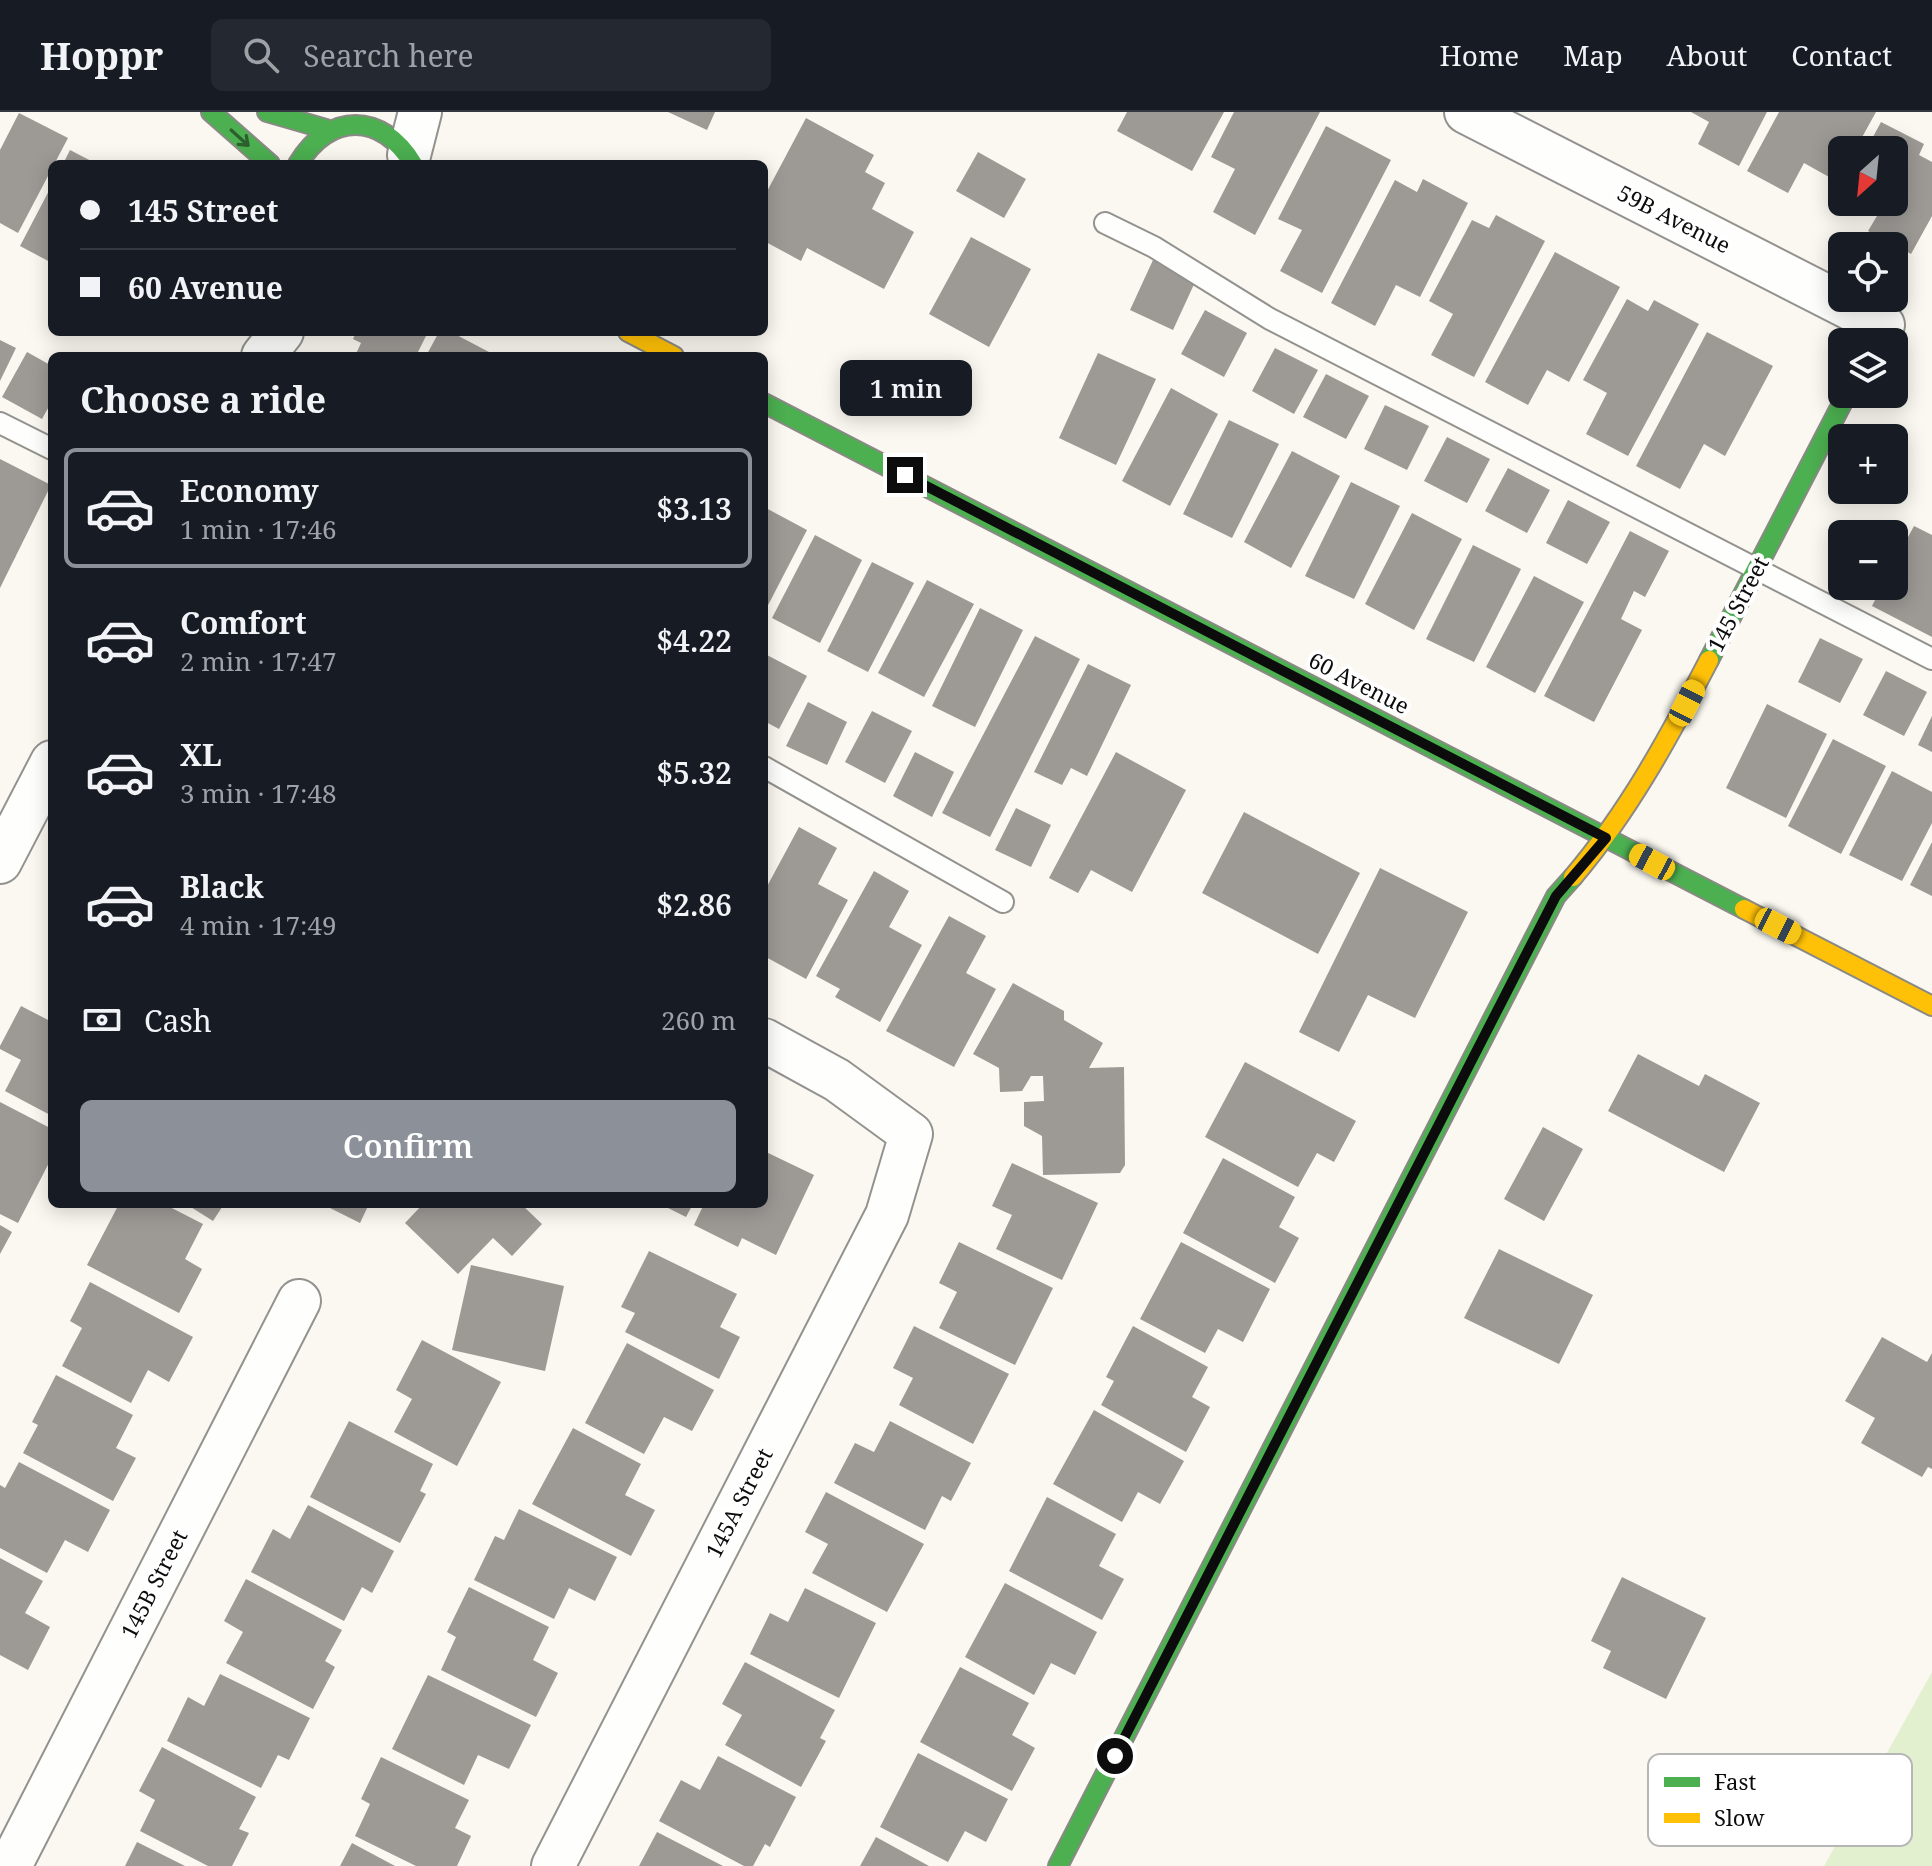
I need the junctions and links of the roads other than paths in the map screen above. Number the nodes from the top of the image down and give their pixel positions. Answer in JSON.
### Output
{"nodes":[{"id":1,"x":211,"y":112,"type":"edge"},
{"id":2,"x":267,"y":112,"type":"edge"},
{"id":3,"x":420,"y":112,"type":"edge"},
{"id":4,"x":1466,"y":112,"type":"edge"},
{"id":5,"x":341,"y":122,"type":"edge"},
{"id":6,"x":265,"y":160,"type":"edge"},
{"id":7,"x":300,"y":160,"type":"edge"},
{"id":8,"x":411,"y":160,"type":"edge"},
{"id":9,"x":1105,"y":223,"type":"dead end"},
{"id":10,"x":1867,"y":328,"type":"edge"},
{"id":11,"x":279,"y":336,"type":"edge"},
{"id":12,"x":636,"y":336,"type":"edge"},
{"id":13,"x":265,"y":352,"type":"edge"},
{"id":14,"x":666,"y":352,"type":"edge"},
{"id":15,"x":768,"y":405,"type":"edge"},
{"id":16,"x":1840,"y":408,"type":"edge"},
{"id":17,"x":0,"y":423,"type":"edge"},
{"id":18,"x":48,"y":447,"type":"edge"},
{"id":19,"x":1757,"y":569,"type":"junction"},
{"id":20,"x":1932,"y":659,"type":"edge"},
{"id":21,"x":768,"y":769,"type":"edge"},
{"id":22,"x":48,"y":770,"type":"edge"},
{"id":23,"x":1606,"y":838,"type":"junction"},
{"id":24,"x":0,"y":862,"type":"edge"},
{"id":25,"x":1003,"y":902,"type":"dead end"},
{"id":26,"x":1932,"y":1006,"type":"edge"},
{"id":27,"x":768,"y":1042,"type":"edge"},
{"id":28,"x":299,"y":1301,"type":"dead end"},
{"id":29,"x":10,"y":1866,"type":"edge"},
{"id":30,"x":553,"y":1866,"type":"edge"},
{"id":31,"x":1058,"y":1866,"type":"edge"}],
"edges":[{"from":1,"to":6,"type":"street","one_way":true},
{"from":2,"to":5,"type":"street"},
{"from":3,"to":8,"type":"street"},
{"from":4,"to":10,"type":"street","name":"59B Avenue"},
{"from":5,"to":7,"type":"street"},
{"from":5,"to":8,"type":"street"},
{"from":9,"to":19,"type":"lane"},
{"from":11,"to":13,"type":"street"},
{"from":12,"to":14,"type":"street"},
{"from":15,"to":23,"type":"street","name":"60 Avenue"},
{"from":16,"to":19,"type":"street","name":"145 Street"},
{"from":17,"to":18,"type":"lane"},
{"from":19,"to":20,"type":"lane"},
{"from":19,"to":23,"type":"street","name":"145 Street"},
{"from":21,"to":25,"type":"lane"},
{"from":22,"to":24,"type":"street"},
{"from":23,"to":26,"type":"street","name":"60 Avenue"},
{"from":23,"to":31,"type":"street","name":"145 Street"},
{"from":27,"to":30,"type":"street","name":"145A Street"},
{"from":28,"to":29,"type":"street","name":"145B Street"}]}
